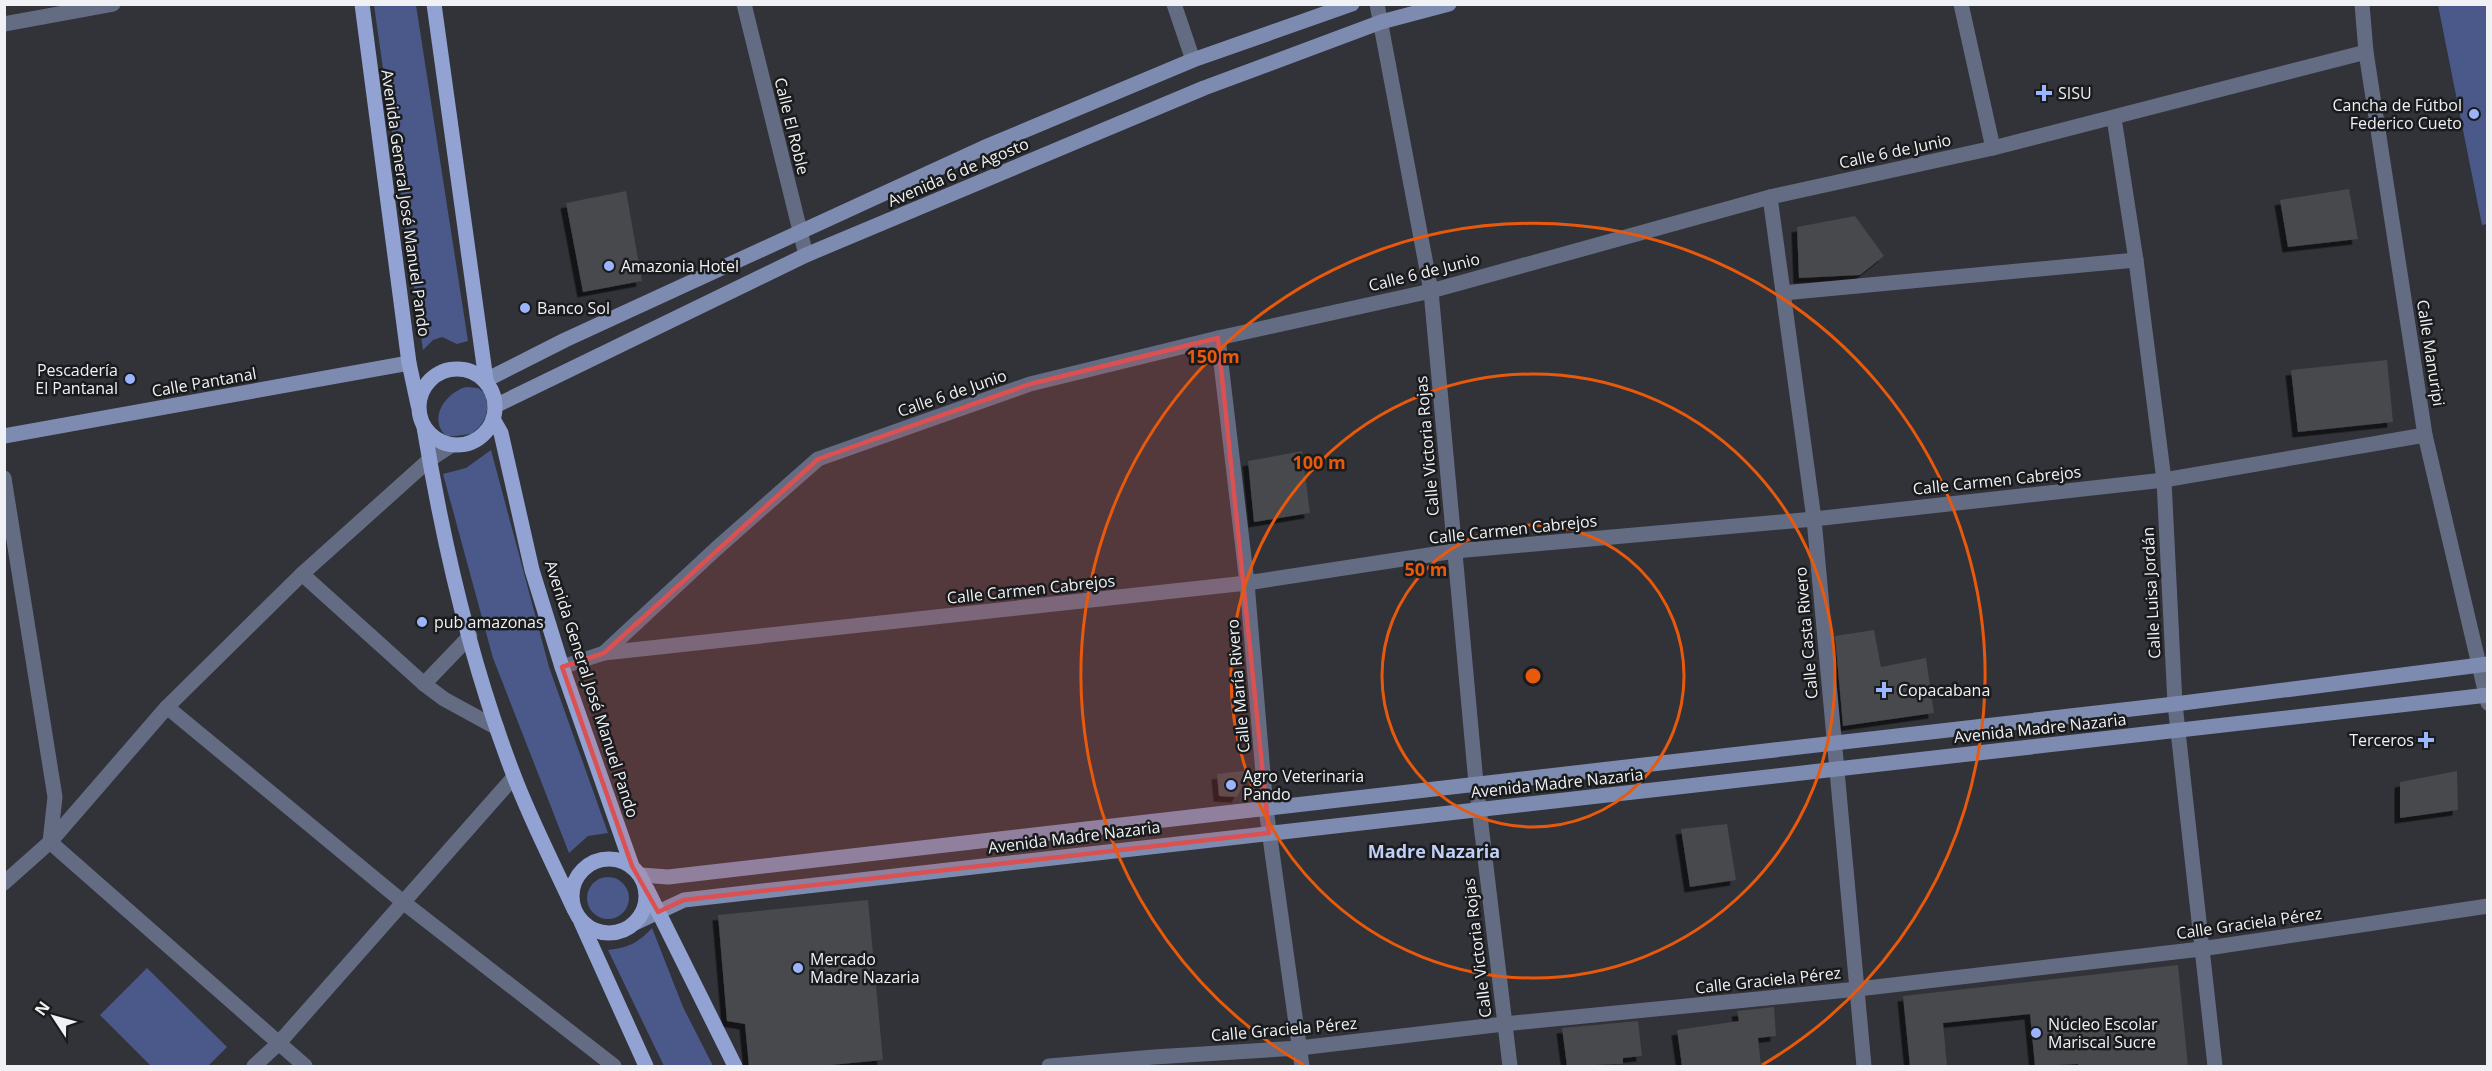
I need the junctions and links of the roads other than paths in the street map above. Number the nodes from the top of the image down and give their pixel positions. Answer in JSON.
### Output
{"nodes":[{"id":1,"x":113,"y":4,"type":"edge"},
{"id":2,"x":362,"y":4,"type":"edge"},
{"id":3,"x":434,"y":4,"type":"edge"},
{"id":4,"x":744,"y":4,"type":"edge"},
{"id":5,"x":1174,"y":4,"type":"edge"},
{"id":6,"x":1352,"y":4,"type":"edge"},
{"id":7,"x":1377,"y":4,"type":"edge"},
{"id":8,"x":1449,"y":4,"type":"edge"},
{"id":9,"x":1961,"y":4,"type":"edge"},
{"id":10,"x":2362,"y":4,"type":"edge"},
{"id":11,"x":1381,"y":22,"type":"junction"},
{"id":12,"x":4,"y":24,"type":"edge"},
{"id":13,"x":2366,"y":52,"type":"junction"},
{"id":14,"x":1193,"y":60,"type":"junction"},
{"id":15,"x":2114,"y":118,"type":"junction"},
{"id":16,"x":1993,"y":148,"type":"junction"},
{"id":17,"x":1770,"y":197,"type":"junction"},
{"id":18,"x":799,"y":231,"type":"junction"},
{"id":19,"x":806,"y":255,"type":"junction"},
{"id":20,"x":2136,"y":260,"type":"junction"},
{"id":21,"x":1431,"y":291,"type":"junction"},
{"id":22,"x":1783,"y":293,"type":"junction"},
{"id":23,"x":1218,"y":338,"type":"junction"},
{"id":24,"x":409,"y":363,"type":"junction"},
{"id":25,"x":438,"y":374,"type":"junction"},
{"id":26,"x":486,"y":380,"type":"junction"},
{"id":27,"x":418,"y":405,"type":"junction"},
{"id":28,"x":494,"y":412,"type":"junction"},
{"id":29,"x":424,"y":427,"type":"junction"},
{"id":30,"x":2425,"y":435,"type":"junction"},
{"id":31,"x":4,"y":436,"type":"edge"},
{"id":32,"x":452,"y":446,"type":"junction"},
{"id":33,"x":429,"y":460,"type":"junction"},
{"id":34,"x":4,"y":478,"type":"edge"},
{"id":35,"x":2164,"y":480,"type":"junction"},
{"id":36,"x":1814,"y":519,"type":"junction"},
{"id":37,"x":1455,"y":551,"type":"junction"},
{"id":38,"x":302,"y":574,"type":"junction"},
{"id":39,"x":1247,"y":583,"type":"junction"},
{"id":40,"x":470,"y":636,"type":"junction"},
{"id":41,"x":604,"y":652,"type":"junction"},
{"id":42,"x":2484,"y":665,"type":"edge"},
{"id":43,"x":562,"y":667,"type":"junction"},
{"id":44,"x":424,"y":684,"type":"junction"},
{"id":45,"x":2487,"y":698,"type":"edge"},
{"id":46,"x":2175,"y":704,"type":"junction"},
{"id":47,"x":167,"y":707,"type":"junction"},
{"id":48,"x":497,"y":728,"type":"junction"},
{"id":49,"x":2178,"y":731,"type":"junction"},
{"id":50,"x":1834,"y":741,"type":"junction"},
{"id":51,"x":1836,"y":769,"type":"junction"},
{"id":52,"x":514,"y":777,"type":"junction"},
{"id":53,"x":1476,"y":783,"type":"junction"},
{"id":54,"x":1266,"y":809,"type":"junction"},
{"id":55,"x":1479,"y":809,"type":"junction"},
{"id":56,"x":1269,"y":833,"type":"junction"},
{"id":57,"x":50,"y":842,"type":"junction"},
{"id":58,"x":640,"y":876,"type":"junction"},
{"id":59,"x":4,"y":883,"type":"edge"},
{"id":60,"x":403,"y":902,"type":"junction"},
{"id":61,"x":2487,"y":906,"type":"edge"},
{"id":62,"x":658,"y":912,"type":"junction"},
{"id":63,"x":577,"y":914,"type":"junction"},
{"id":64,"x":635,"y":923,"type":"junction"},
{"id":65,"x":2201,"y":949,"type":"junction"},
{"id":66,"x":1858,"y":989,"type":"junction"},
{"id":67,"x":1504,"y":1024,"type":"junction"},
{"id":68,"x":278,"y":1044,"type":"junction"},
{"id":69,"x":1299,"y":1048,"type":"junction"},
{"id":70,"x":1154,"y":1062,"type":"edge"},
{"id":71,"x":254,"y":1066,"type":"edge"},
{"id":72,"x":305,"y":1066,"type":"edge"},
{"id":73,"x":614,"y":1066,"type":"edge"},
{"id":74,"x":646,"y":1066,"type":"edge"},
{"id":75,"x":735,"y":1066,"type":"edge"},
{"id":76,"x":1049,"y":1066,"type":"edge"},
{"id":77,"x":1302,"y":1066,"type":"edge"},
{"id":78,"x":1509,"y":1066,"type":"edge"},
{"id":79,"x":1864,"y":1066,"type":"edge"},
{"id":80,"x":2215,"y":1066,"type":"edge"}],
"edges":[{"from":1,"to":12,"type":"street"},
{"from":2,"to":24,"type":"main road","name":"Avenida General José Manuel Pando"},
{"from":3,"to":26,"type":"main road"},
{"from":4,"to":18,"type":"street","name":"Calle El Roble"},
{"from":5,"to":14,"type":"street"},
{"from":6,"to":14,"type":"street","name":"Avenida 6 de Agosto"},
{"from":7,"to":11,"type":"street","name":"Calle Victoria Rojas"},
{"from":8,"to":11,"type":"street","name":"Avenida 6 de Agosto"},
{"from":9,"to":16,"type":"street"},
{"from":10,"to":13,"type":"street","name":"Calle Manuripi"},
{"from":11,"to":19,"type":"street","name":"Avenida 6 de Agosto"},
{"from":11,"to":21,"type":"street","name":"Calle Victoria Rojas"},
{"from":13,"to":15,"type":"street","name":"Calle 6 de Junio"},
{"from":13,"to":30,"type":"street","name":"Calle Manuripi"},
{"from":14,"to":18,"type":"street","name":"Avenida 6 de Agosto"},
{"from":15,"to":16,"type":"street","name":"Calle 6 de Junio"},
{"from":15,"to":20,"type":"street","name":"Calle Luisa Jordán"},
{"from":16,"to":17,"type":"street","name":"Calle 6 de Junio"},
{"from":17,"to":21,"type":"street","name":"Calle 6 de Junio"},
{"from":17,"to":22,"type":"street","name":"Calle Casta Rivero"},
{"from":18,"to":19,"type":"street","name":"Calle El Roble"},
{"from":18,"to":26,"type":"street","name":"Avenida 6 de Agosto"},
{"from":19,"to":28,"type":"street","name":"Avenida 6 de Agosto"},
{"from":20,"to":22,"type":"street"},
{"from":20,"to":35,"type":"street","name":"Calle Luisa Jordán"},
{"from":21,"to":23,"type":"street","name":"Calle 6 de Junio"},
{"from":21,"to":37,"type":"street","name":"Calle Victoria Rojas"},
{"from":22,"to":36,"type":"street","name":"Calle Casta Rivero"},
{"from":23,"to":39,"type":"street","name":"Calle María Rivero"},
{"from":23,"to":41,"type":"street","name":"Calle 6 de Junio"},
{"from":24,"to":25,"type":"main road"},
{"from":24,"to":27,"type":"main road","name":"Avenida General José Manuel Pando"},
{"from":24,"to":31,"type":"street","name":"Calle Pantanal"},
{"from":25,"to":26,"type":"main road"},
{"from":25,"to":27,"type":"main road"},
{"from":26,"to":28,"type":"main road"},
{"from":27,"to":29,"type":"main road"},
{"from":28,"to":32,"type":"main road"},
{"from":28,"to":43,"type":"main road","name":"Avenida General José Manuel Pando"},
{"from":29,"to":32,"type":"main road"},
{"from":29,"to":33,"type":"main road"},
{"from":30,"to":35,"type":"street","name":"Calle Carmen Cabrejos"},
{"from":30,"to":42,"type":"street","name":"Calle Manuripi"},
{"from":32,"to":33,"type":"street"},
{"from":33,"to":38,"type":"street"},
{"from":33,"to":40,"type":"main road"},
{"from":34,"to":57,"type":"street"},
{"from":35,"to":36,"type":"street","name":"Calle Carmen Cabrejos"},
{"from":35,"to":46,"type":"street","name":"Calle Luisa Jordán"},
{"from":36,"to":37,"type":"street","name":"Calle Carmen Cabrejos"},
{"from":36,"to":50,"type":"street","name":"Calle Casta Rivero"},
{"from":37,"to":39,"type":"street","name":"Calle Carmen Cabrejos"},
{"from":37,"to":53,"type":"street","name":"Calle Victoria Rojas"},
{"from":38,"to":44,"type":"street"},
{"from":38,"to":47,"type":"street"},
{"from":39,"to":41,"type":"street","name":"Calle Carmen Cabrejos"},
{"from":39,"to":54,"type":"street","name":"Calle María Rivero"},
{"from":40,"to":44,"type":"street"},
{"from":40,"to":48,"type":"main road"},
{"from":41,"to":43,"type":"street","name":"Calle 6 de Junio"},
{"from":42,"to":45,"type":"street","name":"Calle Manuripi"},
{"from":42,"to":46,"type":"street","name":"Avenida Madre Nazaria"},
{"from":43,"to":58,"type":"main road","name":"Avenida General José Manuel Pando"},
{"from":44,"to":48,"type":"street"},
{"from":45,"to":49,"type":"street","name":"Avenida Madre Nazaria"},
{"from":46,"to":49,"type":"street","name":"Calle Luisa Jordán"},
{"from":46,"to":50,"type":"street","name":"Avenida Madre Nazaria"},
{"from":47,"to":57,"type":"street"},
{"from":47,"to":60,"type":"street"},
{"from":48,"to":52,"type":"main road"},
{"from":49,"to":51,"type":"street","name":"Avenida Madre Nazaria"},
{"from":49,"to":65,"type":"street","name":"Calle Luisa Jordán"},
{"from":50,"to":51,"type":"street","name":"Calle Casta Rivero"},
{"from":50,"to":53,"type":"street","name":"Avenida Madre Nazaria"},
{"from":51,"to":55,"type":"street","name":"Avenida Madre Nazaria"},
{"from":51,"to":66,"type":"street","name":"Calle Casta Rivero"},
{"from":52,"to":60,"type":"street"},
{"from":52,"to":63,"type":"main road"},
{"from":53,"to":54,"type":"street","name":"Avenida Madre Nazaria"},
{"from":53,"to":55,"type":"street","name":"Calle Victoria Rojas"},
{"from":54,"to":56,"type":"street","name":"Calle María Rivero"},
{"from":54,"to":58,"type":"street","name":"Avenida Madre Nazaria"},
{"from":55,"to":56,"type":"street","name":"Avenida Madre Nazaria"},
{"from":55,"to":67,"type":"street","name":"Calle Victoria Rojas"},
{"from":56,"to":62,"type":"street","name":"Avenida Madre Nazaria"},
{"from":56,"to":69,"type":"street","name":"Calle María Rivero"},
{"from":57,"to":59,"type":"street"},
{"from":57,"to":68,"type":"street"},
{"from":58,"to":62,"type":"main road","name":"Avenida General José Manuel Pando"},
{"from":58,"to":63,"type":"main road"},
{"from":58,"to":64,"type":"main road"},
{"from":60,"to":68,"type":"street"},
{"from":60,"to":73,"type":"street"},
{"from":61,"to":65,"type":"street","name":"Calle Graciela Pérez"},
{"from":62,"to":64,"type":"street","name":"Avenida Madre Nazaria"},
{"from":62,"to":75,"type":"main road","name":"Avenida General José Manuel Pando"},
{"from":63,"to":64,"type":"main road"},
{"from":63,"to":74,"type":"main road"},
{"from":65,"to":66,"type":"street","name":"Calle Graciela Pérez"},
{"from":65,"to":80,"type":"street","name":"Calle Luisa Jordán"},
{"from":66,"to":67,"type":"street","name":"Calle Graciela Pérez"},
{"from":66,"to":79,"type":"street","name":"Calle Casta Rivero"},
{"from":67,"to":69,"type":"street","name":"Calle Graciela Pérez"},
{"from":67,"to":78,"type":"street","name":"Calle Victoria Rojas"},
{"from":68,"to":71,"type":"street"},
{"from":68,"to":72,"type":"street"},
{"from":69,"to":70,"type":"street","name":"Calle Graciela Pérez"},
{"from":69,"to":77,"type":"street","name":"Calle María Rivero"},
{"from":70,"to":76,"type":"street","name":"Calle Graciela Pérez"}]}
